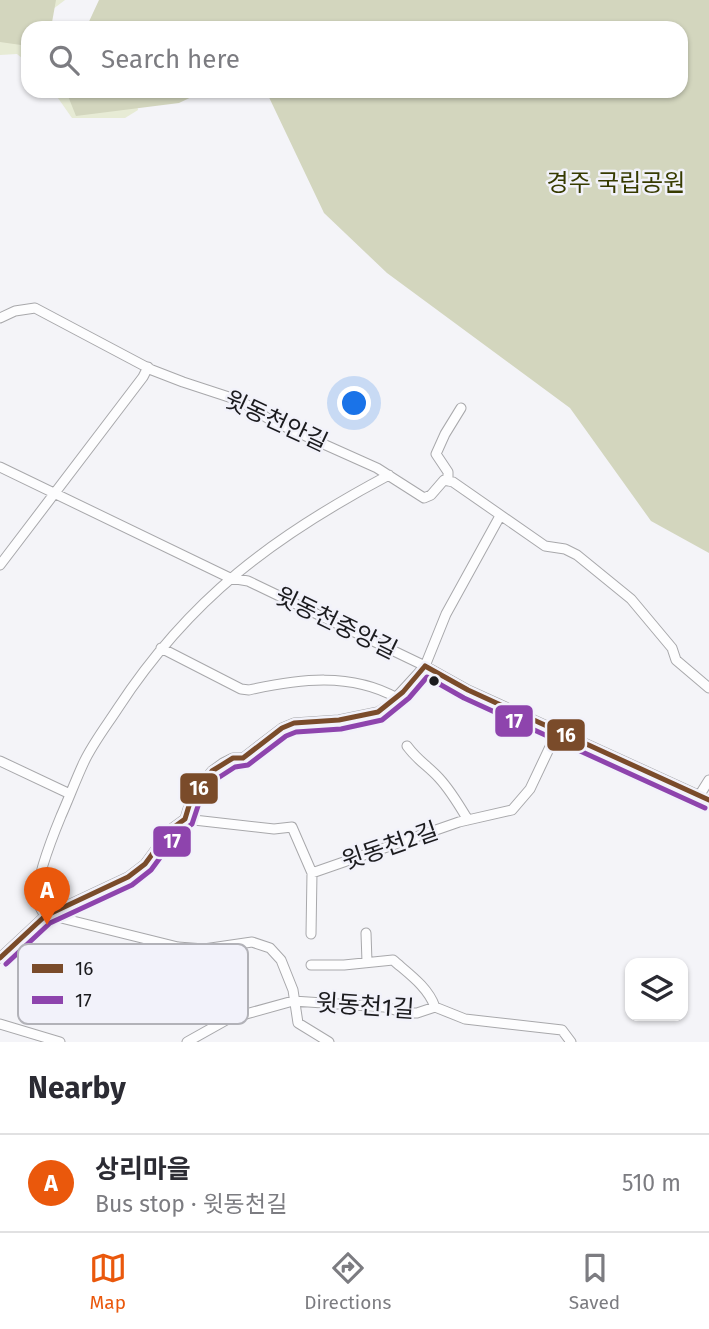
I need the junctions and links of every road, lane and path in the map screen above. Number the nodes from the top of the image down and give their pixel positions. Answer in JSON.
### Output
{"nodes":[{"id":1,"x":0,"y":318,"type":"edge"},
{"id":2,"x":148,"y":367,"type":"junction"},
{"id":3,"x":461,"y":408,"type":"dead end"},
{"id":4,"x":0,"y":467,"type":"edge"},
{"id":5,"x":389,"y":475,"type":"junction"},
{"id":6,"x":448,"y":481,"type":"junction"},
{"id":7,"x":56,"y":493,"type":"junction"},
{"id":8,"x":500,"y":516,"type":"junction"},
{"id":9,"x":0,"y":565,"type":"edge"},
{"id":10,"x":230,"y":578,"type":"junction"},
{"id":11,"x":161,"y":648,"type":"junction"},
{"id":12,"x":425,"y":666,"type":"junction"},
{"id":13,"x":709,"y":688,"type":"edge"},
{"id":14,"x":397,"y":698,"type":"junction"},
{"id":15,"x":557,"y":732,"type":"junction"},
{"id":16,"x":407,"y":746,"type":"dead end"},
{"id":17,"x":0,"y":761,"type":"edge"},
{"id":18,"x":709,"y":780,"type":"edge"},
{"id":19,"x":70,"y":794,"type":"junction"},
{"id":20,"x":699,"y":796,"type":"junction"},
{"id":21,"x":709,"y":800,"type":"edge"},
{"id":22,"x":184,"y":819,"type":"junction"},
{"id":23,"x":468,"y":820,"type":"junction"},
{"id":24,"x":312,"y":873,"type":"junction"},
{"id":25,"x":47,"y":915,"type":"junction"},
{"id":26,"x":366,"y":933,"type":"dead end"},
{"id":27,"x":311,"y":934,"type":"dead end"},
{"id":28,"x":166,"y":944,"type":"edge"},
{"id":29,"x":233,"y":944,"type":"edge"},
{"id":30,"x":0,"y":958,"type":"edge"},
{"id":31,"x":368,"y":962,"type":"junction"},
{"id":32,"x":311,"y":965,"type":"dead end"},
{"id":33,"x":293,"y":1001,"type":"junction"},
{"id":34,"x":435,"y":1007,"type":"junction"},
{"id":35,"x":248,"y":1013,"type":"edge"},
{"id":36,"x":0,"y":1024,"type":"edge"},
{"id":37,"x":219,"y":1024,"type":"edge"},
{"id":38,"x":60,"y":1042,"type":"edge"},
{"id":39,"x":187,"y":1042,"type":"edge"},
{"id":40,"x":329,"y":1042,"type":"edge"},
{"id":41,"x":571,"y":1042,"type":"edge"}],
"edges":[{"from":1,"to":2,"type":"street","name":"윗동천안길"},
{"from":2,"to":5,"type":"street","name":"윗동천안길"},
{"from":2,"to":7,"type":"street"},
{"from":3,"to":6,"type":"street"},
{"from":4,"to":7,"type":"street","name":"윗동천중앙길"},
{"from":5,"to":6,"type":"street","name":"윗동천안길"},
{"from":5,"to":10,"type":"street"},
{"from":6,"to":8,"type":"street"},
{"from":7,"to":9,"type":"street"},
{"from":7,"to":10,"type":"street","name":"윗동천중앙길"},
{"from":8,"to":12,"type":"street"},
{"from":8,"to":13,"type":"street"},
{"from":10,"to":11,"type":"street"},
{"from":10,"to":12,"type":"street","name":"윗동천중앙길"},
{"from":11,"to":14,"type":"street"},
{"from":11,"to":19,"type":"street"},
{"from":12,"to":14,"type":"street"},
{"from":12,"to":15,"type":"street","name":"윗동천중앙길"},
{"from":14,"to":22,"type":"street"},
{"from":15,"to":20,"type":"street","name":"윗동천중앙길"},
{"from":15,"to":23,"type":"street","name":"윗동천2길"},
{"from":16,"to":23,"type":"street","name":"윗동천2길"},
{"from":17,"to":19,"type":"street"},
{"from":18,"to":20,"type":"street"},
{"from":19,"to":25,"type":"street"},
{"from":20,"to":21,"type":"street","name":"윗동천중앙길"},
{"from":22,"to":24,"type":"street","name":"윗동천2길"},
{"from":22,"to":25,"type":"street"},
{"from":23,"to":24,"type":"street","name":"윗동천2길"},
{"from":24,"to":27,"type":"street","name":"윗동천2길"},
{"from":25,"to":28,"type":"street","name":"윗동천1길"},
{"from":25,"to":30,"type":"street"},
{"from":26,"to":31,"type":"street"},
{"from":29,"to":33,"type":"street","name":"윗동천1길"},
{"from":31,"to":32,"type":"street","name":"윗동천1길"},
{"from":31,"to":34,"type":"street","name":"윗동천1길"},
{"from":33,"to":34,"type":"street","name":"윗동천1길"},
{"from":33,"to":35,"type":"street"},
{"from":33,"to":40,"type":"street","name":"윗동천1길"},
{"from":34,"to":41,"type":"street","name":"윗동천1길"},
{"from":36,"to":38,"type":"street"},
{"from":37,"to":39,"type":"street"}]}
